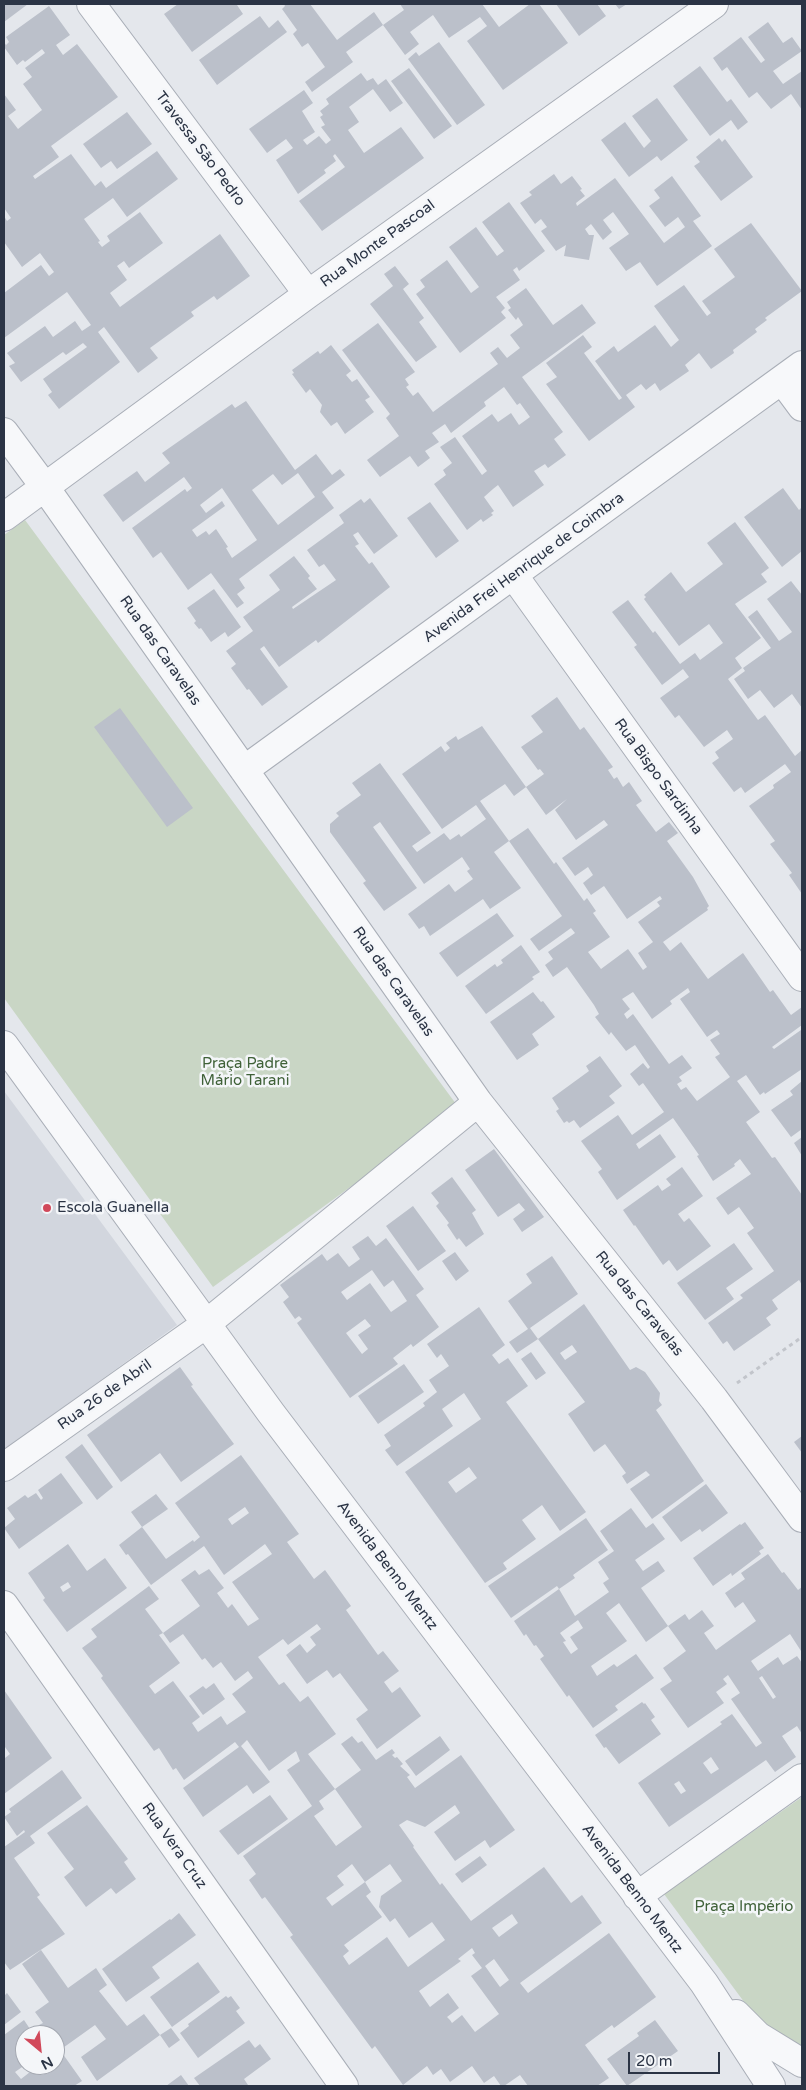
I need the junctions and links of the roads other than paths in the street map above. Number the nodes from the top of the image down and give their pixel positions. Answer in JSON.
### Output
{"nodes":[{"id":1,"x":714,"y":4,"type":"edge"},
{"id":2,"x":98,"y":6,"type":"edge"},
{"id":3,"x":308,"y":294,"type":"junction"},
{"id":4,"x":792,"y":372,"type":"edge"},
{"id":5,"x":802,"y":407,"type":"edge"},
{"id":6,"x":4,"y":432,"type":"edge"},
{"id":7,"x":44,"y":486,"type":"junction"},
{"id":8,"x":4,"y":516,"type":"edge"},
{"id":9,"x":514,"y":576,"type":"junction"},
{"id":10,"x":244,"y":770,"type":"junction"},
{"id":11,"x":802,"y":977,"type":"edge"},
{"id":12,"x":4,"y":1045,"type":"edge"},
{"id":13,"x":478,"y":1102,"type":"junction"},
{"id":14,"x":206,"y":1324,"type":"junction"},
{"id":15,"x":4,"y":1466,"type":"edge"},
{"id":16,"x":802,"y":1518,"type":"edge"},
{"id":17,"x":4,"y":1605,"type":"edge"},
{"id":18,"x":802,"y":1778,"type":"edge"},
{"id":19,"x":637,"y":1896,"type":"junction"},
{"id":20,"x":704,"y":1984,"type":"junction"},
{"id":21,"x":802,"y":2064,"type":"edge"},
{"id":22,"x":344,"y":2086,"type":"edge"},
{"id":23,"x":771,"y":2086,"type":"edge"}],
"edges":[{"from":1,"to":3,"type":"street","name":"Rua Monte Pascoal"},
{"from":2,"to":3,"type":"street","name":"Travessa São Pedro"},
{"from":3,"to":7,"type":"street","name":"Rua Monte Pascoal"},
{"from":4,"to":5,"type":"street"},
{"from":4,"to":9,"type":"street","name":"Avenida Frei Henrique de Coimbra"},
{"from":6,"to":7,"type":"street","name":"Rua das Caravelas"},
{"from":7,"to":8,"type":"street"},
{"from":7,"to":10,"type":"street","name":"Rua das Caravelas"},
{"from":9,"to":10,"type":"street","name":"Avenida Frei Henrique de Coimbra"},
{"from":9,"to":11,"type":"street","name":"Rua Bispo Sardinha"},
{"from":10,"to":13,"type":"street","name":"Rua das Caravelas"},
{"from":12,"to":14,"type":"street","name":"Avenida Benno Mentz"},
{"from":13,"to":14,"type":"street"},
{"from":13,"to":16,"type":"street","name":"Rua das Caravelas"},
{"from":14,"to":15,"type":"street","name":"Rua 26 de Abril"},
{"from":14,"to":19,"type":"street","name":"Avenida Benno Mentz"},
{"from":17,"to":22,"type":"street","name":"Rua Vera Cruz"},
{"from":18,"to":19,"type":"street"},
{"from":19,"to":20,"type":"street","name":"Avenida Benno Mentz"},
{"from":20,"to":21,"type":"street"},
{"from":20,"to":23,"type":"street","name":"Avenida Benno Mentz"}]}
